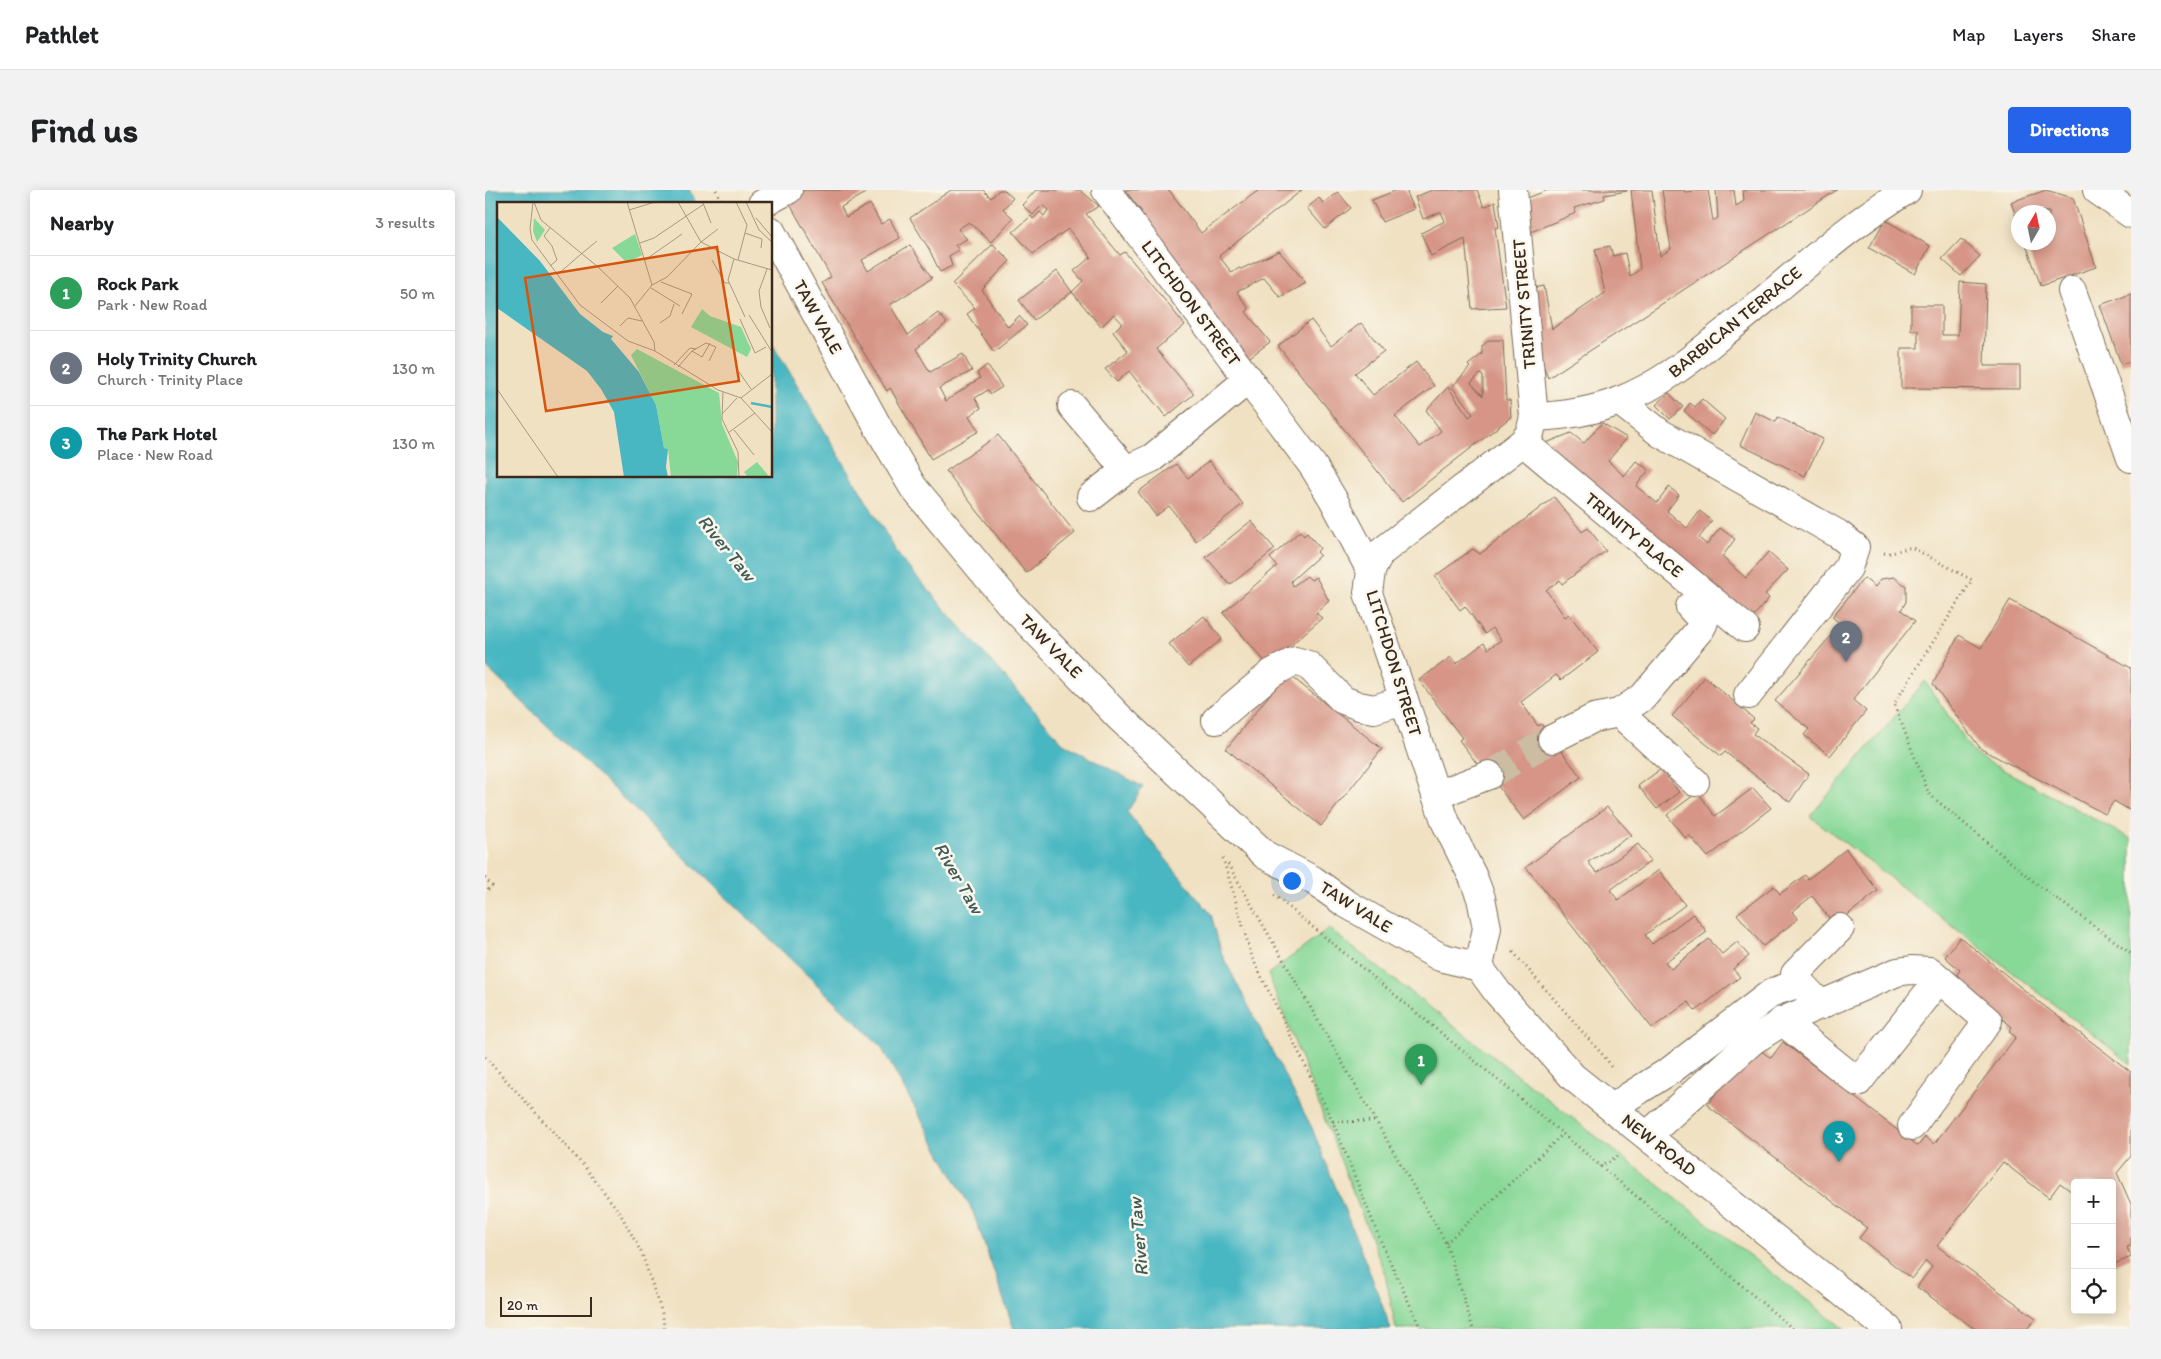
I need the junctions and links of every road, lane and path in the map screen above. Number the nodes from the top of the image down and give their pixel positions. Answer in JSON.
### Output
{"nodes":[{"id":1,"x":716,"y":190,"type":"edge"},
{"id":2,"x":749,"y":190,"type":"edge"},
{"id":3,"x":788,"y":190,"type":"edge"},
{"id":4,"x":1106,"y":190,"type":"edge"},
{"id":5,"x":1907,"y":190,"type":"edge"},
{"id":6,"x":2097,"y":190,"type":"edge"},
{"id":7,"x":1520,"y":193,"type":"edge"},
{"id":8,"x":722,"y":202,"type":"edge"},
{"id":9,"x":755,"y":202,"type":"edge"},
{"id":10,"x":766,"y":202,"type":"edge"},
{"id":11,"x":2131,"y":214,"type":"edge"},
{"id":12,"x":773,"y":235,"type":"edge"},
{"id":13,"x":2072,"y":291,"type":"dead end"},
{"id":14,"x":1249,"y":379,"type":"junction"},
{"id":15,"x":1619,"y":401,"type":"junction"},
{"id":16,"x":1072,"y":406,"type":"dead end"},
{"id":17,"x":1534,"y":417,"type":"junction"},
{"id":18,"x":1523,"y":442,"type":"junction"},
{"id":19,"x":2131,"y":458,"type":"edge"},
{"id":20,"x":1127,"y":470,"type":"junction"},
{"id":21,"x":1091,"y":497,"type":"dead end"},
{"id":22,"x":1855,"y":547,"type":"junction"},
{"id":23,"x":1371,"y":571,"type":"junction"},
{"id":24,"x":1690,"y":607,"type":"dead end"},
{"id":25,"x":1745,"y":628,"type":"dead end"},
{"id":26,"x":1747,"y":694,"type":"dead end"},
{"id":27,"x":1404,"y":700,"type":"junction"},
{"id":28,"x":1619,"y":713,"type":"junction"},
{"id":29,"x":1216,"y":720,"type":"dead end"},
{"id":30,"x":1552,"y":739,"type":"tunnel mouth"},
{"id":31,"x":1489,"y":775,"type":"tunnel mouth"},
{"id":32,"x":1695,"y":782,"type":"dead end"},
{"id":33,"x":1436,"y":795,"type":"junction"},
{"id":34,"x":1222,"y":852,"type":"junction"},
{"id":35,"x":1229,"y":858,"type":"dead end"},
{"id":36,"x":485,"y":878,"type":"edge"},
{"id":37,"x":1267,"y":890,"type":"dead end"},
{"id":38,"x":485,"y":892,"type":"edge"},
{"id":39,"x":1487,"y":928,"type":"junction"},
{"id":40,"x":1840,"y":928,"type":"dead end"},
{"id":41,"x":2131,"y":953,"type":"edge"},
{"id":42,"x":1479,"y":967,"type":"junction"},
{"id":43,"x":1939,"y":979,"type":"junction"},
{"id":44,"x":1799,"y":983,"type":"junction"},
{"id":45,"x":1821,"y":1005,"type":"junction"},
{"id":46,"x":1782,"y":1021,"type":"junction"},
{"id":47,"x":485,"y":1057,"type":"edge"},
{"id":48,"x":1620,"y":1103,"type":"junction"},
{"id":49,"x":1333,"y":1122,"type":"junction"},
{"id":50,"x":1375,"y":1122,"type":"junction"},
{"id":51,"x":1912,"y":1126,"type":"dead end"},
{"id":52,"x":1563,"y":1134,"type":"junction"},
{"id":53,"x":1649,"y":1135,"type":"junction"},
{"id":54,"x":1614,"y":1159,"type":"dead end"},
{"id":55,"x":1600,"y":1167,"type":"junction"},
{"id":56,"x":1446,"y":1244,"type":"junction"},
{"id":57,"x":664,"y":1329,"type":"edge"},
{"id":58,"x":1421,"y":1329,"type":"edge"},
{"id":59,"x":1473,"y":1329,"type":"edge"},
{"id":60,"x":1793,"y":1329,"type":"edge"},
{"id":61,"x":1889,"y":1329,"type":"edge"}],
"edges":[{"from":1,"to":8,"type":"path"},
{"from":2,"to":9,"type":"street"},
{"from":3,"to":10,"type":"street"},
{"from":4,"to":14,"type":"street","name":"LITCHDON STREET"},
{"from":5,"to":15,"type":"street","name":"BARBICAN TERRACE"},
{"from":6,"to":11,"type":"street"},
{"from":7,"to":17,"type":"street","name":"TRINITY STREET"},
{"from":12,"to":42,"type":"street","name":"TAW VALE"},
{"from":13,"to":19,"type":"street"},
{"from":14,"to":20,"type":"street"},
{"from":14,"to":23,"type":"street","name":"LITCHDON STREET"},
{"from":15,"to":17,"type":"street","name":"BARBICAN TERRACE"},
{"from":15,"to":22,"type":"street"},
{"from":16,"to":20,"type":"street"},
{"from":17,"to":18,"type":"street"},
{"from":18,"to":23,"type":"street"},
{"from":18,"to":25,"type":"street","name":"TRINITY PLACE"},
{"from":20,"to":21,"type":"street"},
{"from":22,"to":26,"type":"street"},
{"from":22,"to":41,"type":"path"},
{"from":23,"to":27,"type":"street","name":"LITCHDON STREET"},
{"from":24,"to":28,"type":"street"},
{"from":27,"to":29,"type":"street"},
{"from":27,"to":33,"type":"street","name":"LITCHDON STREET"},
{"from":28,"to":30,"type":"street"},
{"from":28,"to":32,"type":"street"},
{"from":31,"to":33,"type":"street"},
{"from":33,"to":39,"type":"street","name":"LITCHDON STREET"},
{"from":34,"to":35,"type":"path"},
{"from":34,"to":49,"type":"path"},
{"from":34,"to":50,"type":"path"},
{"from":36,"to":38,"type":"path"},
{"from":37,"to":52,"type":"path"},
{"from":39,"to":42,"type":"street","name":"LITCHDON STREET"},
{"from":39,"to":48,"type":"path"},
{"from":40,"to":44,"type":"street"},
{"from":42,"to":48,"type":"street","name":"NEW ROAD"},
{"from":43,"to":45,"type":"street"},
{"from":43,"to":46,"type":"street"},
{"from":43,"to":51,"type":"street"},
{"from":44,"to":45,"type":"street"},
{"from":44,"to":48,"type":"street"},
{"from":45,"to":46,"type":"street"},
{"from":46,"to":53,"type":"street"},
{"from":47,"to":57,"type":"path"},
{"from":48,"to":53,"type":"street","name":"NEW ROAD"},
{"from":49,"to":50,"type":"path"},
{"from":49,"to":58,"type":"path"},
{"from":50,"to":56,"type":"path"},
{"from":52,"to":55,"type":"path"},
{"from":52,"to":56,"type":"path"},
{"from":53,"to":61,"type":"street","name":"NEW ROAD"},
{"from":54,"to":55,"type":"path"},
{"from":55,"to":60,"type":"path"},
{"from":56,"to":59,"type":"path"}]}
